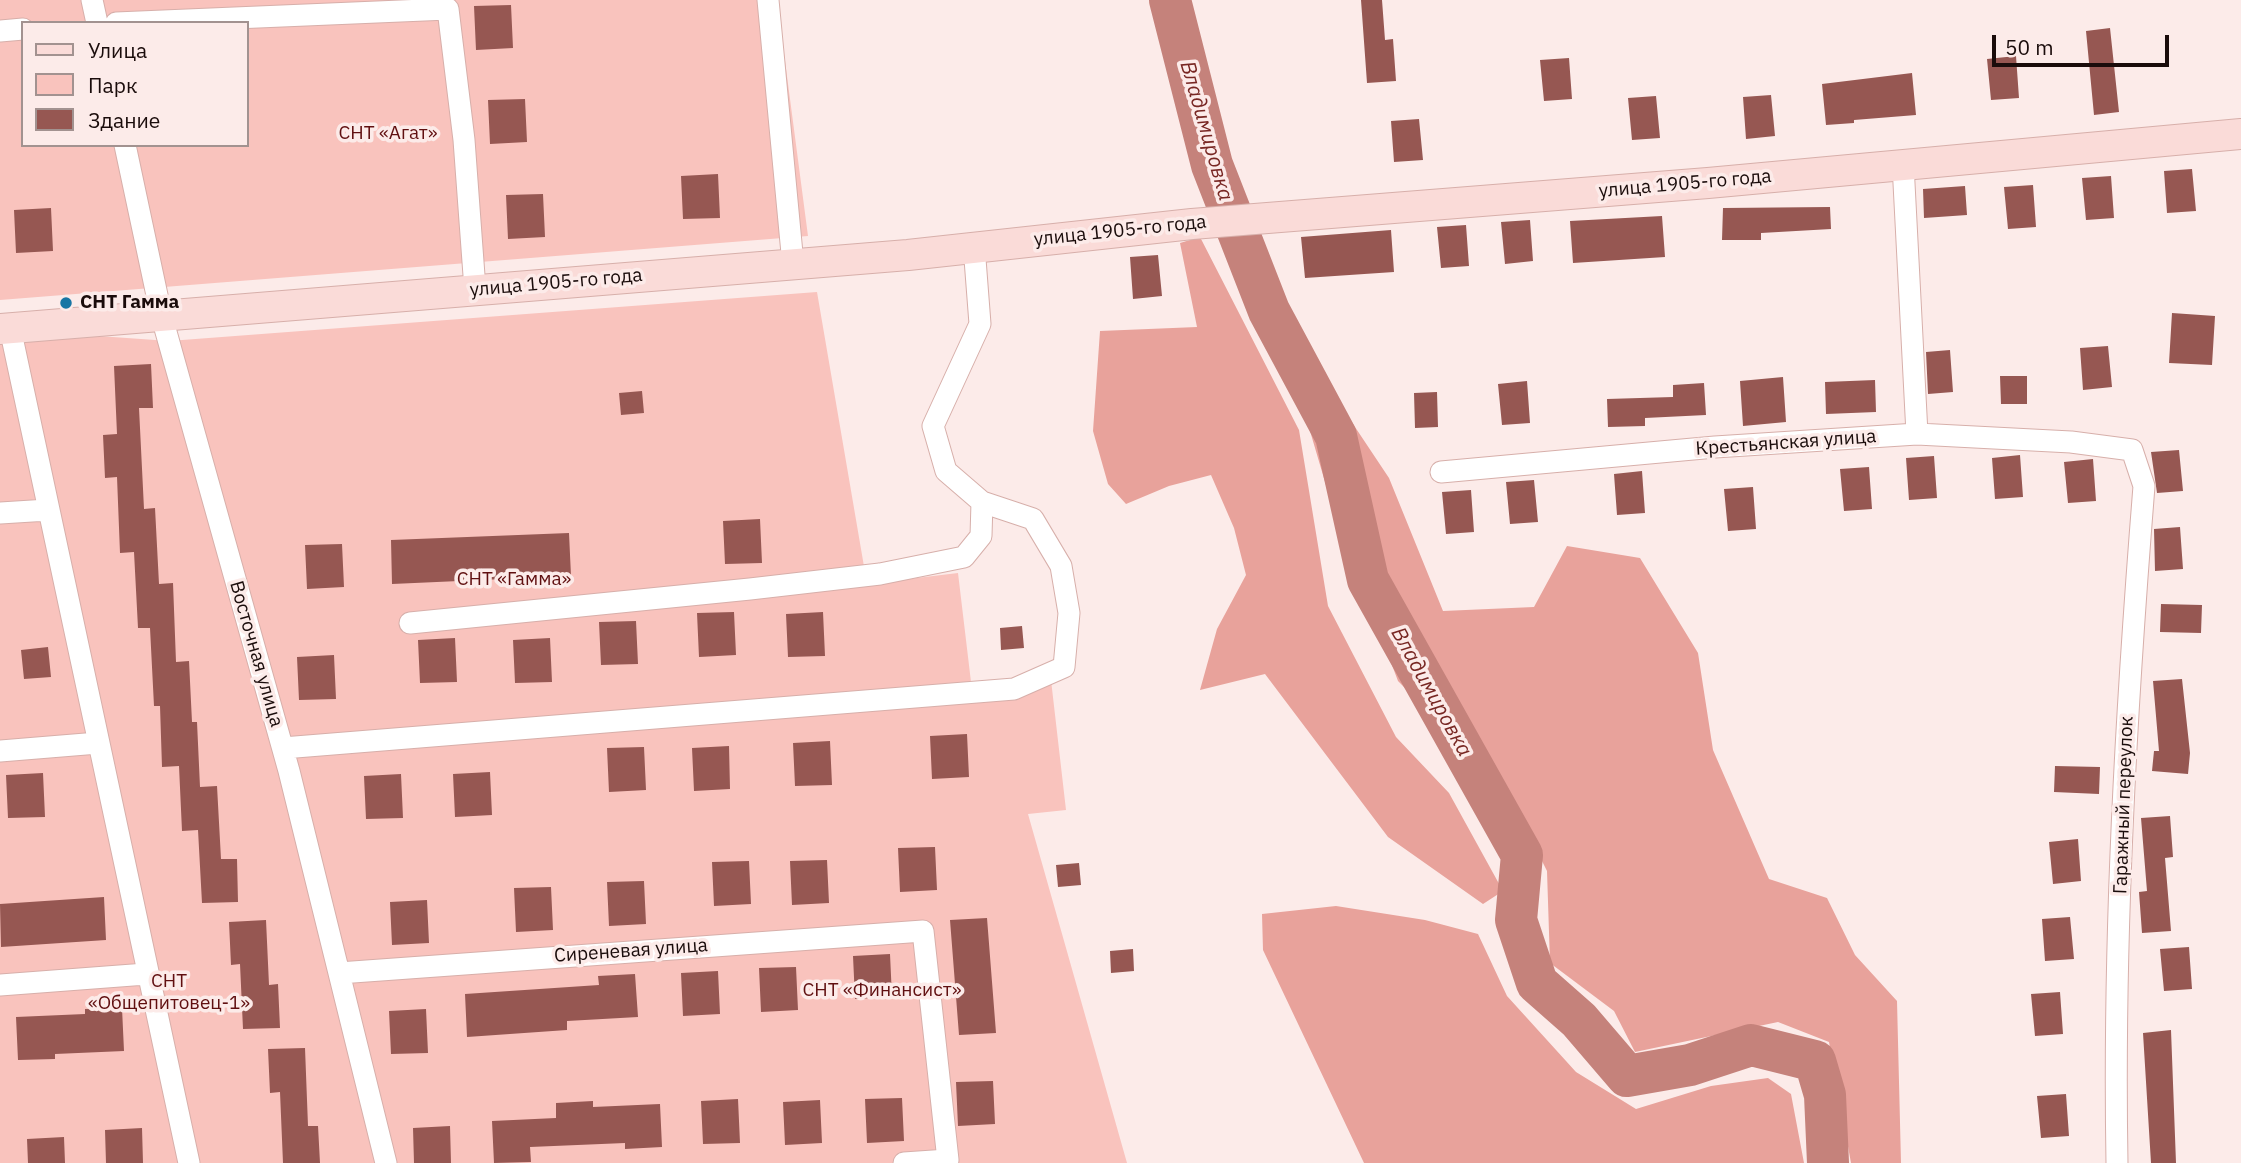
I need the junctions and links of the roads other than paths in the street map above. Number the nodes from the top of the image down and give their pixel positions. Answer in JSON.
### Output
{"nodes":[{"id":1,"x":92,"y":0,"type":"edge"},
{"id":2,"x":768,"y":0,"type":"edge"},
{"id":3,"x":97,"y":21,"type":"edge"},
{"id":4,"x":163,"y":21,"type":"edge"},
{"id":5,"x":21,"y":29,"type":"edge"},
{"id":6,"x":0,"y":31,"type":"edge"},
{"id":7,"x":2241,"y":134,"type":"edge"},
{"id":8,"x":125,"y":147,"type":"edge"},
{"id":9,"x":1903,"y":164,"type":"junction"},
{"id":10,"x":974,"y":246,"type":"junction"},
{"id":11,"x":793,"y":264,"type":"junction"},
{"id":12,"x":475,"y":289,"type":"junction"},
{"id":13,"x":161,"y":314,"type":"junction"},
{"id":14,"x":5,"y":328,"type":"edge"},
{"id":15,"x":1917,"y":434,"type":"junction"},
{"id":16,"x":2132,"y":450,"type":"joint"},
{"id":17,"x":1441,"y":472,"type":"dead end"},
{"id":18,"x":982,"y":502,"type":"junction"},
{"id":19,"x":48,"y":510,"type":"junction"},
{"id":20,"x":0,"y":513,"type":"edge"},
{"id":21,"x":410,"y":623,"type":"dead end"},
{"id":22,"x":98,"y":743,"type":"junction"},
{"id":23,"x":282,"y":748,"type":"junction"},
{"id":24,"x":0,"y":751,"type":"edge"},
{"id":25,"x":339,"y":973,"type":"junction"},
{"id":26,"x":146,"y":974,"type":"junction"},
{"id":27,"x":0,"y":985,"type":"edge"},
{"id":28,"x":189,"y":1163,"type":"edge"},
{"id":29,"x":386,"y":1163,"type":"edge"},
{"id":30,"x":904,"y":1163,"type":"edge"},
{"id":31,"x":2117,"y":1163,"type":"edge"}],
"edges":[{"from":1,"to":3,"type":"street"},
{"from":2,"to":11,"type":"street"},
{"from":4,"to":12,"type":"street"},
{"from":5,"to":6,"type":"street"},
{"from":7,"to":9,"type":"street","name":"улица 1905-го года"},
{"from":8,"to":13,"type":"street","name":"Восточная улица"},
{"from":9,"to":10,"type":"street","name":"улица 1905-го года"},
{"from":9,"to":15,"type":"street"},
{"from":10,"to":11,"type":"street","name":"улица 1905-го года"},
{"from":10,"to":18,"type":"street"},
{"from":11,"to":12,"type":"street","name":"улица 1905-го года"},
{"from":12,"to":13,"type":"street","name":"улица 1905-го года"},
{"from":13,"to":14,"type":"street","name":"улица 1905-го года"},
{"from":13,"to":23,"type":"street","name":"Восточная улица"},
{"from":14,"to":19,"type":"street"},
{"from":15,"to":16,"type":"street","name":"Крестьянская улица"},
{"from":15,"to":17,"type":"street","name":"Крестьянская улица"},
{"from":16,"to":31,"type":"street","name":"Гаражный переулок"},
{"from":18,"to":21,"type":"street"},
{"from":18,"to":23,"type":"street"},
{"from":19,"to":20,"type":"street"},
{"from":19,"to":22,"type":"street"},
{"from":22,"to":24,"type":"street"},
{"from":22,"to":26,"type":"street"},
{"from":23,"to":25,"type":"street","name":"Восточная улица"},
{"from":25,"to":29,"type":"street","name":"Восточная улица"},
{"from":25,"to":30,"type":"street","name":"Сиреневая улица"},
{"from":26,"to":27,"type":"street"},
{"from":26,"to":28,"type":"street"}]}
